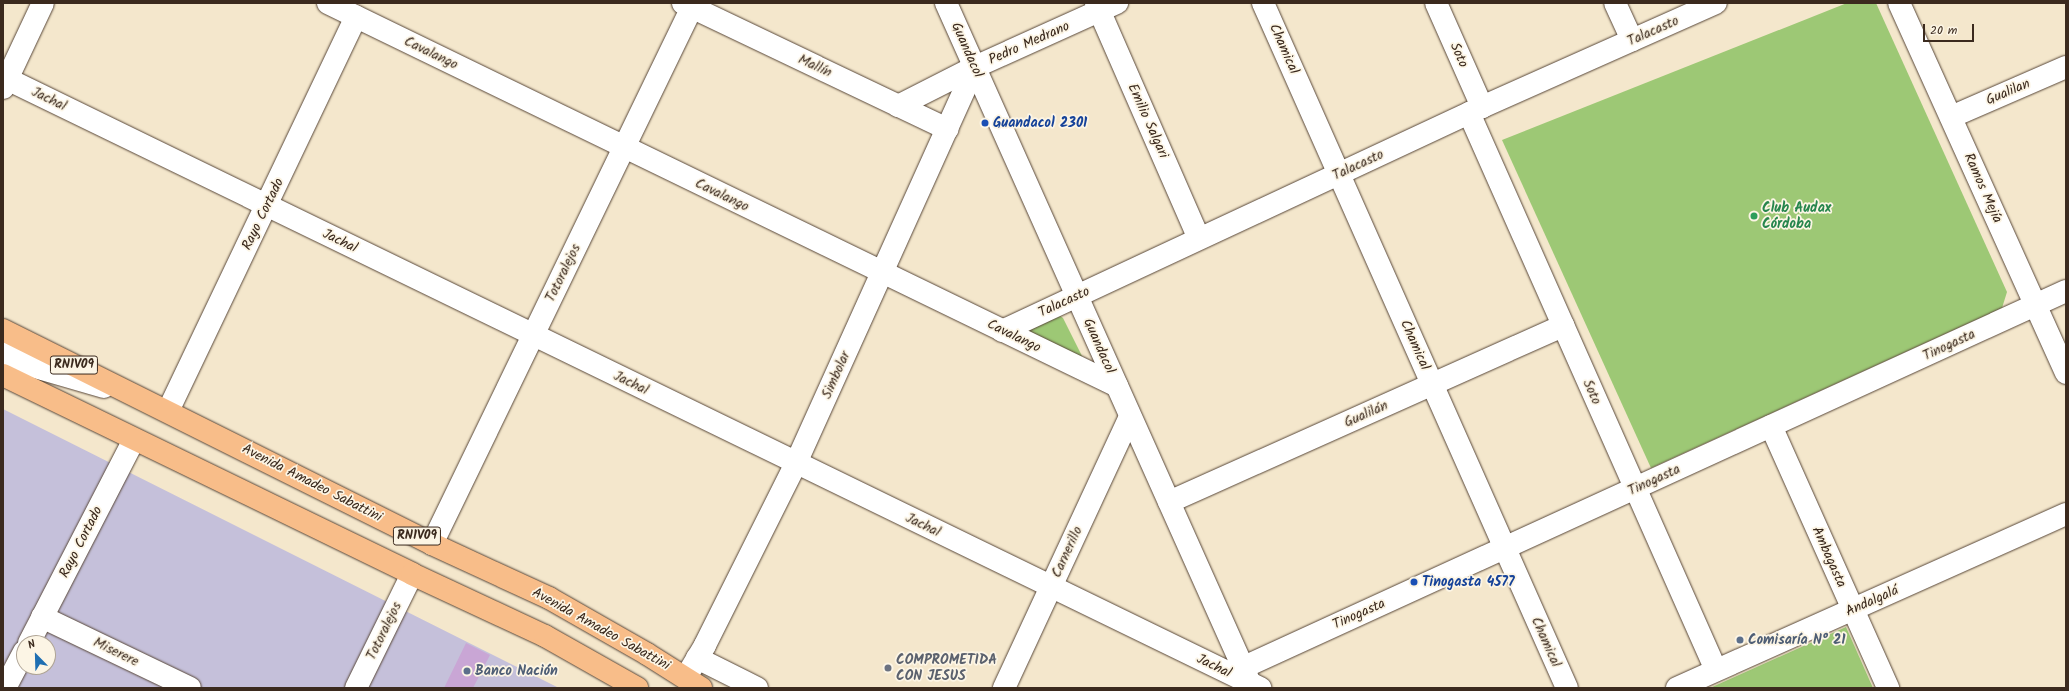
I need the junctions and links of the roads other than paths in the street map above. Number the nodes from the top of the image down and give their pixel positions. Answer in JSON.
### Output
{"nodes":[{"id":1,"x":43,"y":3,"type":"edge"},
{"id":2,"x":328,"y":3,"type":"edge"},
{"id":3,"x":946,"y":3,"type":"edge"},
{"id":4,"x":1263,"y":3,"type":"edge"},
{"id":5,"x":1436,"y":3,"type":"edge"},
{"id":6,"x":1615,"y":3,"type":"edge"},
{"id":7,"x":1716,"y":3,"type":"edge"},
{"id":8,"x":1899,"y":3,"type":"edge"},
{"id":9,"x":689,"y":4,"type":"edge"},
{"id":10,"x":1104,"y":6,"type":"edge"},
{"id":11,"x":356,"y":16,"type":"junction"},
{"id":12,"x":1632,"y":40,"type":"junction"},
{"id":13,"x":975,"y":67,"type":"junction"},
{"id":14,"x":2066,"y":67,"type":"edge"},
{"id":15,"x":4,"y":81,"type":"edge"},
{"id":16,"x":898,"y":106,"type":"junction"},
{"id":17,"x":1475,"y":110,"type":"junction"},
{"id":18,"x":1951,"y":117,"type":"junction"},
{"id":19,"x":947,"y":129,"type":"junction"},
{"id":20,"x":623,"y":146,"type":"junction"},
{"id":21,"x":1339,"y":173,"type":"junction"},
{"id":22,"x":267,"y":206,"type":"junction"},
{"id":23,"x":1199,"y":239,"type":"junction"},
{"id":24,"x":882,"y":272,"type":"junction"},
{"id":25,"x":2066,"y":291,"type":"edge"},
{"id":26,"x":1077,"y":296,"type":"junction"},
{"id":27,"x":2035,"y":306,"type":"junction"},
{"id":28,"x":1563,"y":326,"type":"junction"},
{"id":29,"x":3,"y":330,"type":"edge"},
{"id":30,"x":1002,"y":330,"type":"junction"},
{"id":31,"x":533,"y":335,"type":"junction"},
{"id":32,"x":3,"y":353,"type":"edge"},
{"id":33,"x":2066,"y":373,"type":"edge"},
{"id":34,"x":3,"y":375,"type":"edge"},
{"id":35,"x":1432,"y":384,"type":"junction"},
{"id":36,"x":1116,"y":386,"type":"junction"},
{"id":37,"x":145,"y":400,"type":"junction"},
{"id":38,"x":168,"y":411,"type":"junction"},
{"id":39,"x":1130,"y":417,"type":"junction"},
{"id":40,"x":1771,"y":426,"type":"junction"},
{"id":41,"x":134,"y":440,"type":"junction"},
{"id":42,"x":796,"y":463,"type":"junction"},
{"id":43,"x":1635,"y":488,"type":"junction"},
{"id":44,"x":1169,"y":502,"type":"junction"},
{"id":45,"x":2066,"y":514,"type":"edge"},
{"id":46,"x":432,"y":544,"type":"junction"},
{"id":47,"x":1505,"y":549,"type":"junction"},
{"id":48,"x":412,"y":574,"type":"junction"},
{"id":49,"x":1051,"y":587,"type":"junction"},
{"id":50,"x":1852,"y":609,"type":"junction"},
{"id":51,"x":42,"y":617,"type":"junction"},
{"id":52,"x":33,"y":635,"type":"edge"},
{"id":53,"x":698,"y":658,"type":"junction"},
{"id":54,"x":16,"y":667,"type":"edge"},
{"id":55,"x":1716,"y":670,"type":"junction"},
{"id":56,"x":1251,"y":682,"type":"edge"},
{"id":57,"x":694,"y":683,"type":"edge"},
{"id":58,"x":5,"y":688,"type":"edge"},
{"id":59,"x":190,"y":688,"type":"edge"},
{"id":60,"x":356,"y":688,"type":"edge"},
{"id":61,"x":638,"y":688,"type":"edge"},
{"id":62,"x":757,"y":688,"type":"edge"},
{"id":63,"x":1004,"y":688,"type":"edge"},
{"id":64,"x":1567,"y":688,"type":"edge"},
{"id":65,"x":1677,"y":688,"type":"edge"},
{"id":66,"x":1888,"y":688,"type":"edge"}],
"edges":[{"from":1,"to":15,"type":"street"},
{"from":2,"to":11,"type":"street","name":"Cavalango"},
{"from":3,"to":13,"type":"street","name":"Guandacol"},
{"from":4,"to":21,"type":"street","name":"Chamical"},
{"from":5,"to":17,"type":"street","name":"Soto"},
{"from":6,"to":12,"type":"street"},
{"from":7,"to":12,"type":"street","name":"Talacasto"},
{"from":8,"to":18,"type":"street","name":"Ramos Mejía"},
{"from":9,"to":16,"type":"street","name":"Mallín"},
{"from":9,"to":20,"type":"street","name":"Totoralejos"},
{"from":10,"to":13,"type":"street","name":"Pedro Medrano"},
{"from":10,"to":23,"type":"street","name":"Emilio Salgari"},
{"from":11,"to":20,"type":"street","name":"Cavalango"},
{"from":11,"to":22,"type":"street","name":"Rayo Cortado"},
{"from":12,"to":17,"type":"street","name":"Talacasto"},
{"from":13,"to":16,"type":"street","name":"Pedro Medrano"},
{"from":13,"to":19,"type":"street","name":"Simbolar"},
{"from":13,"to":26,"type":"street","name":"Guandacol"},
{"from":14,"to":18,"type":"street","name":"Gualilan"},
{"from":15,"to":22,"type":"street","name":"Jachal"},
{"from":16,"to":19,"type":"street","name":"Mallín"},
{"from":17,"to":21,"type":"street","name":"Talacasto"},
{"from":17,"to":28,"type":"street","name":"Soto"},
{"from":18,"to":27,"type":"street","name":"Ramos Mejía"},
{"from":19,"to":24,"type":"street","name":"Simbolar"},
{"from":20,"to":24,"type":"street","name":"Cavalango"},
{"from":20,"to":31,"type":"street","name":"Totoralejos"},
{"from":21,"to":23,"type":"street","name":"Talacasto"},
{"from":21,"to":35,"type":"street","name":"Chamical"},
{"from":22,"to":31,"type":"street","name":"Jachal"},
{"from":22,"to":38,"type":"street","name":"Rayo Cortado"},
{"from":23,"to":26,"type":"street","name":"Talacasto"},
{"from":24,"to":30,"type":"street","name":"Cavalango"},
{"from":24,"to":42,"type":"street","name":"Simbolar"},
{"from":25,"to":27,"type":"street","name":"Tinogasta"},
{"from":26,"to":30,"type":"street","name":"Talacasto"},
{"from":26,"to":36,"type":"street","name":"Guandacol"},
{"from":27,"to":33,"type":"street","name":"Ramos Mejía"},
{"from":27,"to":40,"type":"street","name":"Tinogasta"},
{"from":28,"to":35,"type":"street","name":"Gualilán"},
{"from":28,"to":43,"type":"street","name":"Soto"},
{"from":29,"to":37,"type":"main road","name":"Avenida Amadeo Sabattini","number":"RN1V09"},
{"from":30,"to":36,"type":"street","name":"Cavalango"},
{"from":31,"to":42,"type":"street","name":"Jachal"},
{"from":31,"to":46,"type":"street","name":"Totoralejos"},
{"from":32,"to":37,"type":"street"},
{"from":34,"to":41,"type":"main road","number":"RN1V09"},
{"from":35,"to":44,"type":"street","name":"Gualilán"},
{"from":35,"to":47,"type":"street","name":"Chamical"},
{"from":36,"to":39,"type":"street","name":"Guandacol"},
{"from":37,"to":38,"type":"main road","name":"Avenida Amadeo Sabattini","number":"RN1V09"},
{"from":38,"to":46,"type":"main road","name":"Avenida Amadeo Sabattini","number":"RN1V09"},
{"from":39,"to":44,"type":"street","name":"Guandacol"},
{"from":39,"to":49,"type":"street","name":"Carnerillo"},
{"from":40,"to":43,"type":"street","name":"Tinogasta"},
{"from":40,"to":50,"type":"street","name":"Ambagasta"},
{"from":41,"to":48,"type":"main road","number":"RN1V09"},
{"from":41,"to":51,"type":"street","name":"Rayo Cortado"},
{"from":42,"to":49,"type":"street","name":"Jachal"},
{"from":42,"to":53,"type":"street","name":"Simbolar"},
{"from":43,"to":47,"type":"street","name":"Tinogasta"},
{"from":43,"to":55,"type":"street","name":"Soto"},
{"from":44,"to":56,"type":"street","name":"Guandacol"},
{"from":45,"to":50,"type":"street","name":"Andalgalá"},
{"from":46,"to":57,"type":"main road","name":"Avenida Amadeo Sabattini","number":"RN1V09"},
{"from":47,"to":56,"type":"street","name":"Tinogasta"},
{"from":47,"to":64,"type":"street","name":"Chamical"},
{"from":48,"to":60,"type":"street","name":"Totoralejos"},
{"from":48,"to":61,"type":"main road","number":"RN1V09"},
{"from":49,"to":56,"type":"street","name":"Jachal"},
{"from":49,"to":63,"type":"street","name":"Carnerillo"},
{"from":50,"to":55,"type":"street","name":"Andalgalá"},
{"from":50,"to":66,"type":"street","name":"Ambagasta"},
{"from":51,"to":52,"type":"street","name":"Rayo Cortado"},
{"from":51,"to":59,"type":"street","name":"Miserere"},
{"from":53,"to":57,"type":"street","name":"Simbolar"},
{"from":53,"to":62,"type":"street"},
{"from":54,"to":58,"type":"street"},
{"from":55,"to":65,"type":"street","name":"Andalgalá"}]}
